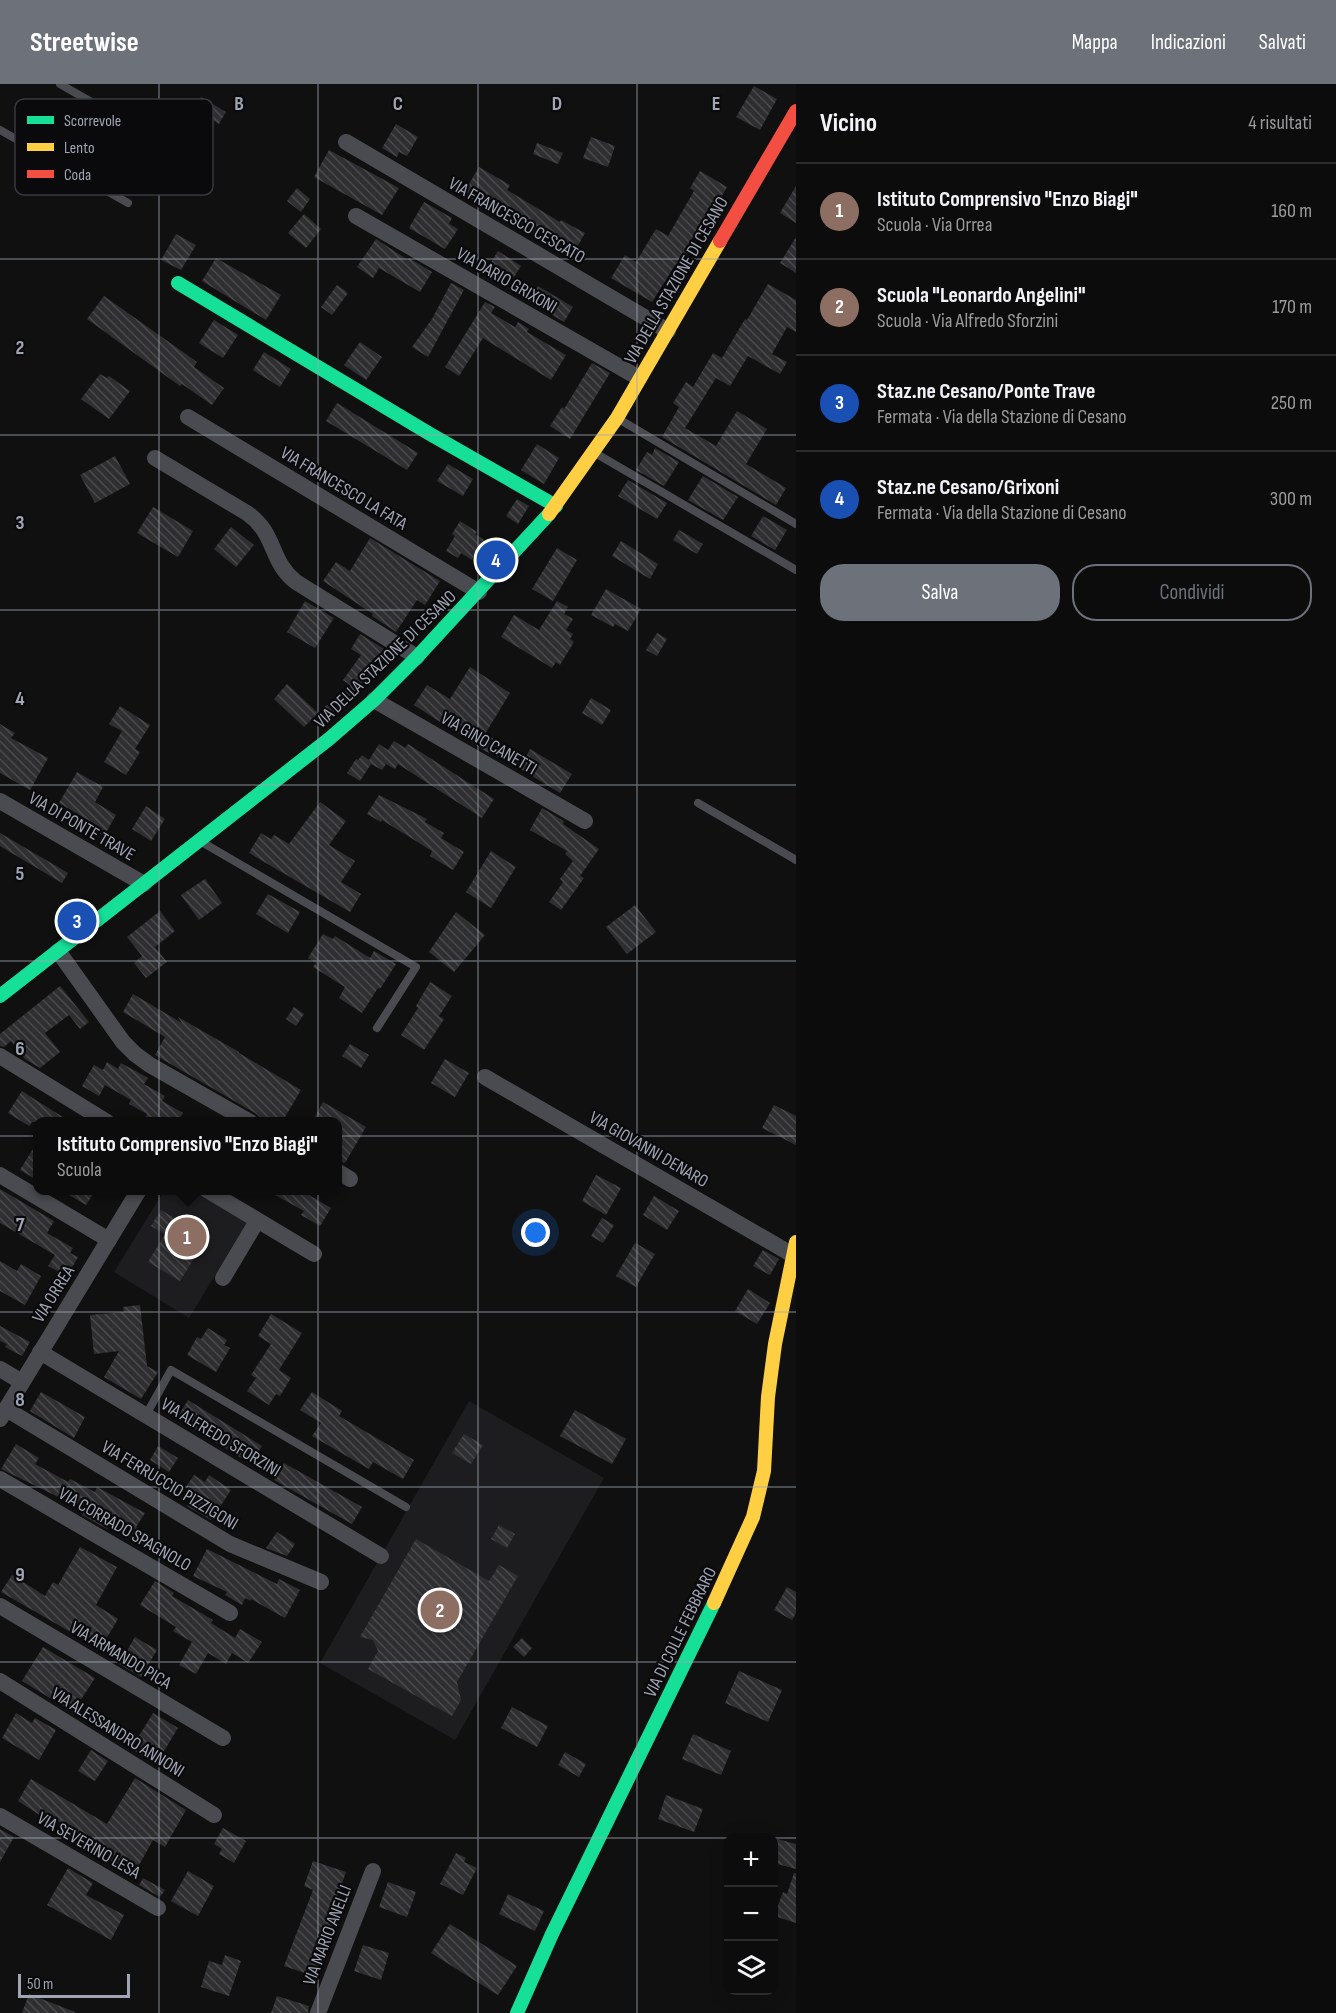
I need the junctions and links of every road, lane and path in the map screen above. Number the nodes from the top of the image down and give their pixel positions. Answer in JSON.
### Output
{"nodes":[{"id":1,"x":60,"y":84,"type":"edge"},
{"id":2,"x":86,"y":99,"type":"edge"},
{"id":3,"x":796,"y":111,"type":"edge"},
{"id":4,"x":0,"y":130,"type":"edge"},
{"id":5,"x":15,"y":139,"type":"edge"},
{"id":6,"x":346,"y":142,"type":"dead end"},
{"id":7,"x":114,"y":195,"type":"edge"},
{"id":8,"x":128,"y":203,"type":"dead end"},
{"id":9,"x":356,"y":216,"type":"dead end"},
{"id":10,"x":178,"y":283,"type":"dead end"},
{"id":11,"x":668,"y":331,"type":"junction"},
{"id":12,"x":639,"y":378,"type":"junction"},
{"id":13,"x":188,"y":417,"type":"dead end"},
{"id":14,"x":617,"y":418,"type":"junction"},
{"id":15,"x":594,"y":453,"type":"junction"},
{"id":16,"x":155,"y":458,"type":"dead end"},
{"id":17,"x":556,"y":506,"type":"junction"},
{"id":18,"x":796,"y":524,"type":"edge"},
{"id":19,"x":796,"y":570,"type":"edge"},
{"id":20,"x":479,"y":592,"type":"junction"},
{"id":21,"x":417,"y":657,"type":"junction"},
{"id":22,"x":374,"y":700,"type":"junction"},
{"id":23,"x":0,"y":801,"type":"edge"},
{"id":24,"x":698,"y":803,"type":"dead end"},
{"id":25,"x":585,"y":821,"type":"dead end"},
{"id":26,"x":200,"y":841,"type":"junction"},
{"id":27,"x":796,"y":860,"type":"edge"},
{"id":28,"x":144,"y":884,"type":"junction"},
{"id":29,"x":58,"y":951,"type":"junction"},
{"id":30,"x":0,"y":996,"type":"edge"},
{"id":31,"x":377,"y":1028,"type":"dead end"},
{"id":32,"x":0,"y":1056,"type":"edge"},
{"id":33,"x":485,"y":1077,"type":"dead end"},
{"id":34,"x":99,"y":1117,"type":"edge"},
{"id":35,"x":241,"y":1117,"type":"edge"},
{"id":36,"x":0,"y":1175,"type":"edge"},
{"id":37,"x":33,"y":1195,"type":"edge"},
{"id":38,"x":33,"y":1195,"type":"edge"},
{"id":39,"x":137,"y":1195,"type":"edge"},
{"id":40,"x":214,"y":1195,"type":"edge"},
{"id":41,"x":257,"y":1221,"type":"junction"},
{"id":42,"x":110,"y":1240,"type":"junction"},
{"id":43,"x":794,"y":1249,"type":"edge"},
{"id":44,"x":314,"y":1254,"type":"dead end"},
{"id":45,"x":223,"y":1278,"type":"dead end"},
{"id":46,"x":40,"y":1352,"type":"junction"},
{"id":47,"x":0,"y":1369,"type":"edge"},
{"id":48,"x":22,"y":1382,"type":"junction"},
{"id":49,"x":3,"y":1414,"type":"edge"},
{"id":50,"x":146,"y":1415,"type":"junction"},
{"id":51,"x":0,"y":1479,"type":"edge"},
{"id":52,"x":406,"y":1507,"type":"dead end"},
{"id":53,"x":381,"y":1556,"type":"dead end"},
{"id":54,"x":321,"y":1582,"type":"dead end"},
{"id":55,"x":0,"y":1606,"type":"edge"},
{"id":56,"x":230,"y":1614,"type":"dead end"},
{"id":57,"x":0,"y":1682,"type":"edge"},
{"id":58,"x":223,"y":1738,"type":"dead end"},
{"id":59,"x":214,"y":1815,"type":"dead end"},
{"id":60,"x":0,"y":1816,"type":"edge"},
{"id":61,"x":373,"y":1871,"type":"dead end"},
{"id":62,"x":158,"y":1908,"type":"dead end"},
{"id":63,"x":318,"y":2013,"type":"edge"},
{"id":64,"x":517,"y":2013,"type":"edge"}],
"edges":[{"from":1,"to":2,"type":"lane"},
{"from":3,"to":11,"type":"street","name":"VIA DELLA STAZIONE DI CESANO"},
{"from":4,"to":5,"type":"lane"},
{"from":6,"to":11,"type":"street","name":"VIA FRANCESCO CESCATO"},
{"from":7,"to":8,"type":"lane"},
{"from":9,"to":12,"type":"street","name":"VIA DARIO GRIXONI"},
{"from":10,"to":17,"type":"street"},
{"from":11,"to":12,"type":"street","name":"VIA DELLA STAZIONE DI CESANO"},
{"from":12,"to":14,"type":"street","name":"VIA DELLA STAZIONE DI CESANO"},
{"from":13,"to":20,"type":"street","name":"VIA FRANCESCO LA FATA"},
{"from":14,"to":15,"type":"street","name":"VIA DELLA STAZIONE DI CESANO"},
{"from":14,"to":18,"type":"lane"},
{"from":15,"to":17,"type":"street","name":"VIA DELLA STAZIONE DI CESANO"},
{"from":15,"to":19,"type":"lane"},
{"from":16,"to":21,"type":"street"},
{"from":17,"to":20,"type":"street","name":"VIA DELLA STAZIONE DI CESANO"},
{"from":20,"to":21,"type":"street","name":"VIA DELLA STAZIONE DI CESANO"},
{"from":21,"to":22,"type":"street","name":"VIA DELLA STAZIONE DI CESANO"},
{"from":22,"to":25,"type":"street","name":"VIA GINO CANETTI"},
{"from":22,"to":26,"type":"street","name":"VIA DELLA STAZIONE DI CESANO"},
{"from":23,"to":28,"type":"street","name":"VIA DI PONTE TRAVE"},
{"from":24,"to":27,"type":"lane"},
{"from":26,"to":28,"type":"street","name":"VIA DELLA STAZIONE DI CESANO"},
{"from":26,"to":31,"type":"lane"},
{"from":28,"to":29,"type":"street","name":"VIA DELLA STAZIONE DI CESANO"},
{"from":29,"to":30,"type":"street","name":"VIA DELLA STAZIONE DI CESANO"},
{"from":29,"to":35,"type":"street"},
{"from":32,"to":34,"type":"street"},
{"from":33,"to":43,"type":"street","name":"VIA GIOVANNI DENARO"},
{"from":36,"to":37,"type":"street"},
{"from":38,"to":42,"type":"street"},
{"from":39,"to":42,"type":"street","name":"VIA ORREA"},
{"from":40,"to":41,"type":"street"},
{"from":41,"to":44,"type":"street"},
{"from":41,"to":45,"type":"street"},
{"from":42,"to":46,"type":"street","name":"VIA ORREA"},
{"from":43,"to":64,"type":"street","name":"VIA DI COLLE FEBBRARO"},
{"from":46,"to":48,"type":"street","name":"VIA ORREA"},
{"from":46,"to":50,"type":"street","name":"VIA ALFREDO SFORZINI"},
{"from":47,"to":48,"type":"street"},
{"from":48,"to":49,"type":"street","name":"VIA ORREA"},
{"from":49,"to":54,"type":"street","name":"VIA FERRUCCIO PIZZIGONI"},
{"from":50,"to":52,"type":"lane"},
{"from":50,"to":53,"type":"street","name":"VIA ALFREDO SFORZINI"},
{"from":51,"to":56,"type":"street","name":"VIA CORRADO SPAGNOLO"},
{"from":55,"to":58,"type":"street","name":"VIA ARMANDO PICA"},
{"from":57,"to":59,"type":"street","name":"VIA ALESSANDRO ANNONI"},
{"from":60,"to":62,"type":"street","name":"VIA SEVERINO LESA"},
{"from":61,"to":63,"type":"street","name":"VIA MARIO ANELLI"}]}
